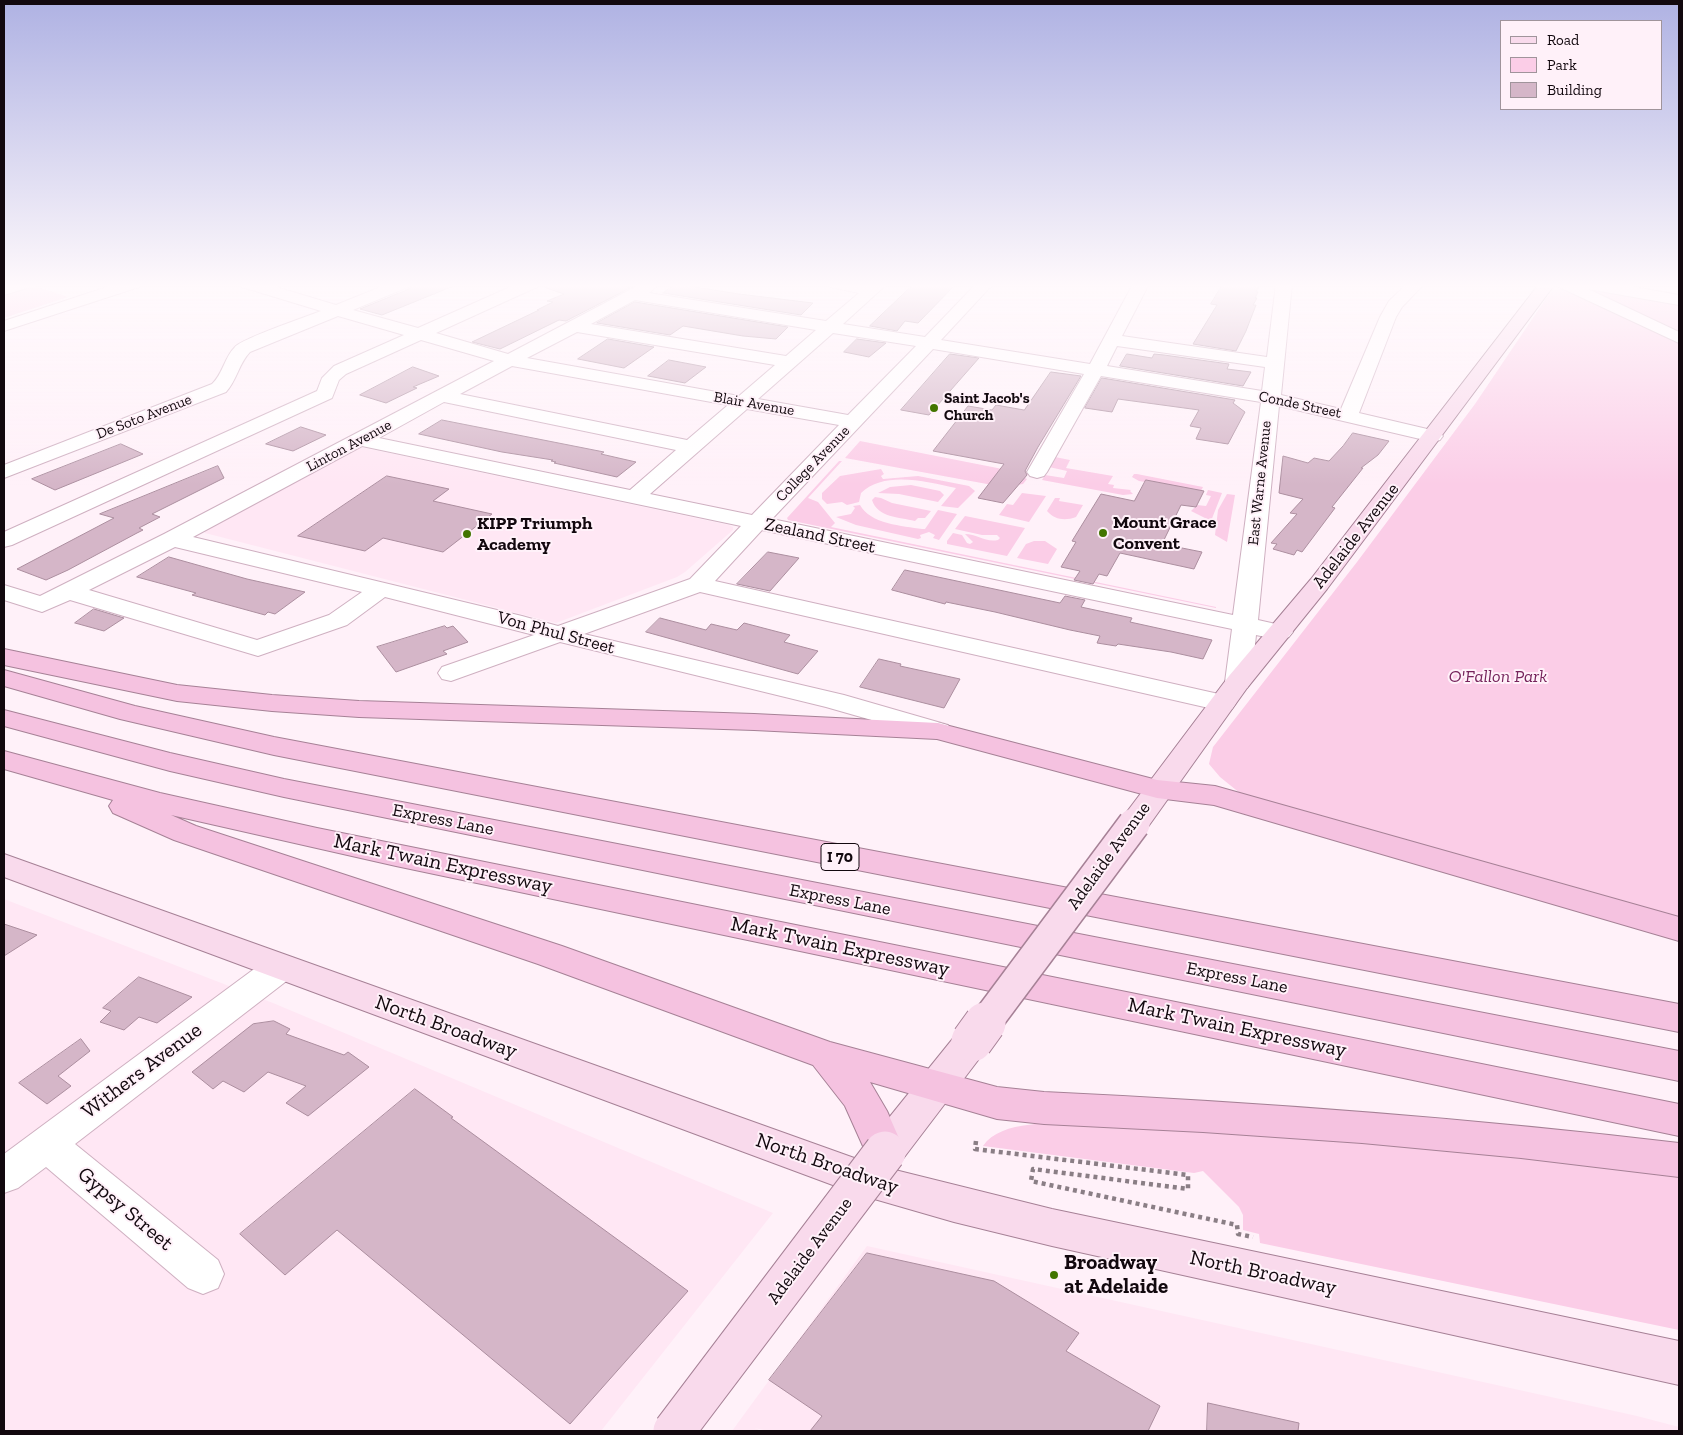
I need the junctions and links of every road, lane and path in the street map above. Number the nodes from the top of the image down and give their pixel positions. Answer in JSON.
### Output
{"nodes":[{"id":1,"x":241,"y":351,"type":"edge"},
{"id":2,"x":383,"y":351,"type":"edge"},
{"id":3,"x":478,"y":351,"type":"edge"},
{"id":4,"x":526,"y":351,"type":"edge"},
{"id":5,"x":724,"y":351,"type":"edge"},
{"id":6,"x":803,"y":351,"type":"edge"},
{"id":7,"x":921,"y":351,"type":"edge"},
{"id":8,"x":985,"y":351,"type":"edge"},
{"id":9,"x":1106,"y":351,"type":"edge"},
{"id":10,"x":1189,"y":351,"type":"edge"},
{"id":11,"x":1276,"y":351,"type":"edge"},
{"id":12,"x":1374,"y":351,"type":"edge"},
{"id":13,"x":1497,"y":351,"type":"edge"},
{"id":14,"x":508,"y":360,"type":"junction"},
{"id":15,"x":790,"y":362,"type":"junction"},
{"id":16,"x":1274,"y":363,"type":"junction"},
{"id":17,"x":1096,"y":369,"type":"junction"},
{"id":18,"x":441,"y":396,"type":"junction"},
{"id":19,"x":1269,"y":398,"type":"junction"},
{"id":20,"x":745,"y":402,"type":"junction"},
{"id":21,"x":1348,"y":416,"type":"junction"},
{"id":22,"x":853,"y":422,"type":"junction"},
{"id":23,"x":1433,"y":436,"type":"junction"},
{"id":24,"x":361,"y":440,"type":"junction"},
{"id":25,"x":692,"y":447,"type":"junction"},
{"id":26,"x":4,"y":472,"type":"edge"},
{"id":27,"x":1037,"y":472,"type":"dead end"},
{"id":28,"x":634,"y":497,"type":"junction"},
{"id":29,"x":756,"y":523,"type":"junction"},
{"id":30,"x":4,"y":540,"type":"edge"},
{"id":31,"x":172,"y":540,"type":"junction"},
{"id":32,"x":698,"y":584,"type":"junction"},
{"id":33,"x":381,"y":589,"type":"junction"},
{"id":34,"x":4,"y":592,"type":"edge"},
{"id":35,"x":69,"y":592,"type":"junction"},
{"id":36,"x":1244,"y":624,"type":"junction"},
{"id":37,"x":1280,"y":632,"type":"junction"},
{"id":38,"x":558,"y":634,"type":"junction"},
{"id":39,"x":4,"y":657,"type":"edge"},
{"id":40,"x":451,"y":673,"type":"dead end"},
{"id":41,"x":4,"y":678,"type":"edge"},
{"id":42,"x":1238,"y":682,"type":"junction"},
{"id":43,"x":1222,"y":703,"type":"junction"},
{"id":44,"x":4,"y":718,"type":"edge"},
{"id":45,"x":938,"y":732,"type":"junction"},
{"id":46,"x":4,"y":760,"type":"edge"},
{"id":47,"x":54,"y":775,"type":"junction"},
{"id":48,"x":1158,"y":790,"type":"junction"},
{"id":49,"x":4,"y":865,"type":"edge"},
{"id":50,"x":1679,"y":929,"type":"edge"},
{"id":51,"x":281,"y":967,"type":"junction"},
{"id":52,"x":1679,"y":1018,"type":"edge"},
{"id":53,"x":826,"y":1055,"type":"junction"},
{"id":54,"x":1679,"y":1066,"type":"edge"},
{"id":55,"x":937,"y":1086,"type":"junction"},
{"id":56,"x":1679,"y":1120,"type":"edge"},
{"id":57,"x":976,"y":1141,"type":"dead end"},
{"id":58,"x":46,"y":1144,"type":"junction"},
{"id":59,"x":1679,"y":1160,"type":"edge"},
{"id":60,"x":871,"y":1164,"type":"junction"},
{"id":61,"x":4,"y":1176,"type":"edge"},
{"id":62,"x":1253,"y":1237,"type":"dead end"},
{"id":63,"x":203,"y":1274,"type":"dead end"},
{"id":64,"x":1679,"y":1363,"type":"edge"},
{"id":65,"x":656,"y":1431,"type":"edge"},
{"id":66,"x":674,"y":1431,"type":"edge"}],
"edges":[{"from":1,"to":26,"type":"street","name":"De Soto Avenue"},
{"from":2,"to":30,"type":"street"},
{"from":3,"to":14,"type":"street","name":"Blair Avenue"},
{"from":4,"to":14,"type":"street","name":"Linton Avenue"},
{"from":5,"to":15,"type":"street"},
{"from":6,"to":15,"type":"street"},
{"from":7,"to":22,"type":"street","name":"College Avenue"},
{"from":8,"to":17,"type":"street","name":"Conde Street"},
{"from":9,"to":17,"type":"street"},
{"from":10,"to":16,"type":"street"},
{"from":11,"to":16,"type":"street","name":"East Warne Avenue"},
{"from":12,"to":21,"type":"street"},
{"from":13,"to":23,"type":"main road","name":"Adelaide Avenue"},
{"from":14,"to":18,"type":"street","name":"Linton Avenue"},
{"from":14,"to":20,"type":"street","name":"Blair Avenue"},
{"from":15,"to":20,"type":"street"},
{"from":16,"to":19,"type":"street","name":"East Warne Avenue"},
{"from":17,"to":19,"type":"street","name":"Conde Street"},
{"from":17,"to":27,"type":"street"},
{"from":18,"to":24,"type":"street","name":"Linton Avenue"},
{"from":18,"to":25,"type":"street"},
{"from":19,"to":21,"type":"street","name":"Conde Street"},
{"from":19,"to":36,"type":"street","name":"East Warne Avenue"},
{"from":20,"to":22,"type":"street","name":"Blair Avenue"},
{"from":20,"to":25,"type":"street"},
{"from":21,"to":23,"type":"street","name":"Conde Street"},
{"from":22,"to":29,"type":"street","name":"College Avenue"},
{"from":23,"to":37,"type":"main road","name":"Adelaide Avenue"},
{"from":24,"to":28,"type":"street","name":"Zealand Street"},
{"from":24,"to":31,"type":"street","name":"Linton Avenue"},
{"from":25,"to":28,"type":"street"},
{"from":28,"to":29,"type":"street","name":"Zealand Street"},
{"from":29,"to":32,"type":"street","name":"College Avenue"},
{"from":29,"to":36,"type":"street","name":"Zealand Street"},
{"from":31,"to":33,"type":"street","name":"Von Phul Street"},
{"from":31,"to":35,"type":"street","name":"Linton Avenue"},
{"from":32,"to":38,"type":"street","name":"College Avenue"},
{"from":32,"to":43,"type":"street"},
{"from":33,"to":35,"type":"street"},
{"from":33,"to":38,"type":"street","name":"Von Phul Street"},
{"from":34,"to":35,"type":"street","name":"Linton Avenue"},
{"from":36,"to":37,"type":"street","name":"Zealand Street"},
{"from":36,"to":42,"type":"street","name":"East Warne Avenue"},
{"from":37,"to":42,"type":"main road","name":"Adelaide Avenue"},
{"from":38,"to":40,"type":"street","name":"College Avenue"},
{"from":38,"to":45,"type":"street","name":"Von Phul Street"},
{"from":39,"to":45,"type":"highway"},
{"from":41,"to":52,"type":"highway","number":"I 70"},
{"from":42,"to":43,"type":"main road","name":"Adelaide Avenue"},
{"from":43,"to":48,"type":"main road","name":"Adelaide Avenue"},
{"from":44,"to":54,"type":"highway","name":"Express Lane"},
{"from":45,"to":48,"type":"highway"},
{"from":46,"to":47,"type":"highway","name":"Mark Twain Expressway"},
{"from":47,"to":53,"type":"highway"},
{"from":47,"to":56,"type":"highway","name":"Mark Twain Expressway"},
{"from":48,"to":50,"type":"highway"},
{"from":48,"to":55,"type":"main road","name":"Adelaide Avenue","bridge":true},
{"from":49,"to":51,"type":"main road","name":"North Broadway"},
{"from":51,"to":58,"type":"street","name":"Withers Avenue"},
{"from":51,"to":60,"type":"main road","name":"North Broadway"},
{"from":53,"to":55,"type":"highway"},
{"from":53,"to":60,"type":"highway"},
{"from":55,"to":59,"type":"highway"},
{"from":55,"to":60,"type":"main road","name":"Adelaide Avenue"},
{"from":57,"to":62,"type":"path"},
{"from":58,"to":61,"type":"street","name":"Withers Avenue"},
{"from":58,"to":63,"type":"street","name":"Gypsy Street"},
{"from":60,"to":64,"type":"main road","name":"North Broadway"},
{"from":60,"to":65,"type":"street","name":"Adelaide Avenue"},
{"from":60,"to":66,"type":"main road","name":"Adelaide Avenue","bridge":true}]}
